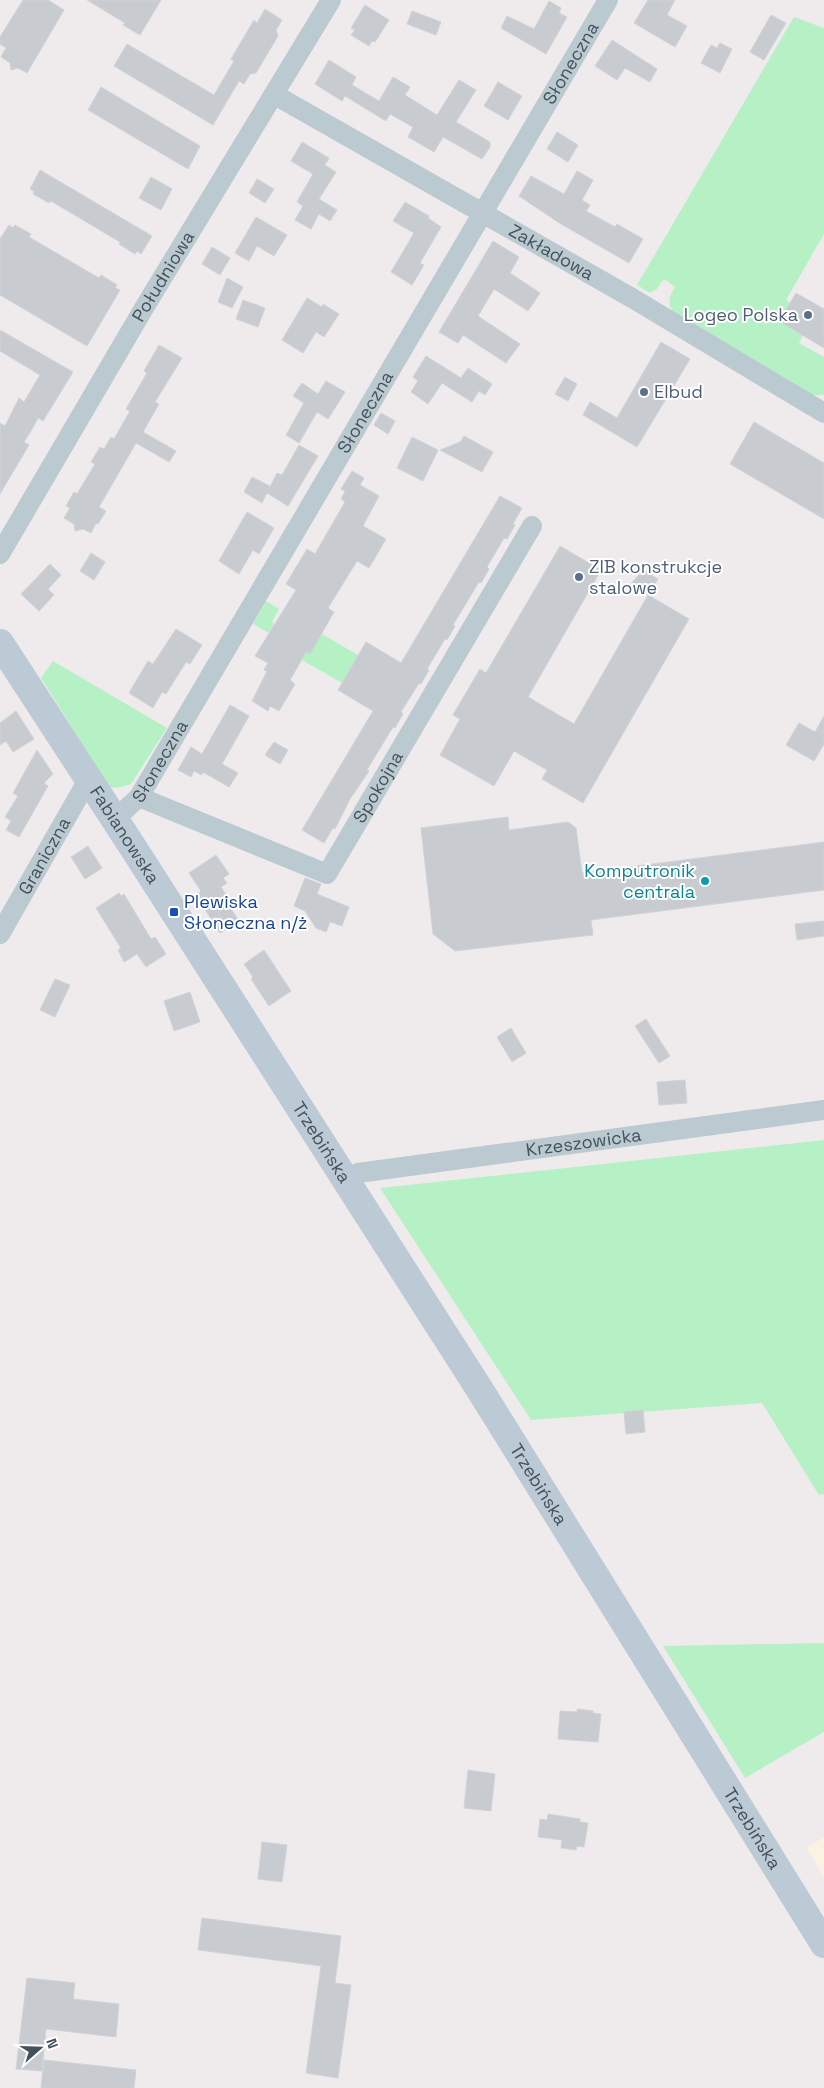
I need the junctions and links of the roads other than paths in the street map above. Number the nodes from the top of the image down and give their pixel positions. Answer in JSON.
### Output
{"nodes":[{"id":1,"x":331,"y":0,"type":"edge"},
{"id":2,"x":608,"y":0,"type":"edge"},
{"id":3,"x":275,"y":94,"type":"junction"},
{"id":4,"x":484,"y":213,"type":"junction"},
{"id":5,"x":824,"y":414,"type":"edge"},
{"id":6,"x":532,"y":526,"type":"dead end"},
{"id":7,"x":0,"y":554,"type":"edge"},
{"id":8,"x":0,"y":643,"type":"edge"},
{"id":9,"x":88,"y":778,"type":"junction"},
{"id":10,"x":139,"y":797,"type":"junction"},
{"id":11,"x":115,"y":819,"type":"junction"},
{"id":12,"x":0,"y":934,"type":"edge"},
{"id":13,"x":248,"y":1027,"type":"joint"},
{"id":14,"x":824,"y":1110,"type":"edge"},
{"id":15,"x":345,"y":1180,"type":"junction"},
{"id":16,"x":824,"y":1944,"type":"edge"}],
"edges":[{"from":1,"to":3,"type":"street","name":"Południowa"},
{"from":2,"to":4,"type":"street","name":"Słoneczna"},
{"from":3,"to":4,"type":"street","name":"Zakładowa"},
{"from":3,"to":7,"type":"street","name":"Południowa"},
{"from":4,"to":5,"type":"street","name":"Zakładowa"},
{"from":4,"to":10,"type":"street","name":"Słoneczna"},
{"from":6,"to":10,"type":"street","name":"Spokojna"},
{"from":8,"to":9,"type":"street","name":"Fabianowska"},
{"from":9,"to":11,"type":"street","name":"Fabianowska"},
{"from":9,"to":12,"type":"street","name":"Graniczna"},
{"from":10,"to":11,"type":"street","name":"Słoneczna"},
{"from":11,"to":13,"type":"street","name":"Fabianowska"},
{"from":13,"to":15,"type":"street","name":"Trzebińska"},
{"from":14,"to":15,"type":"street","name":"Krzeszowicka"},
{"from":15,"to":16,"type":"street","name":"Trzebińska"}]}
